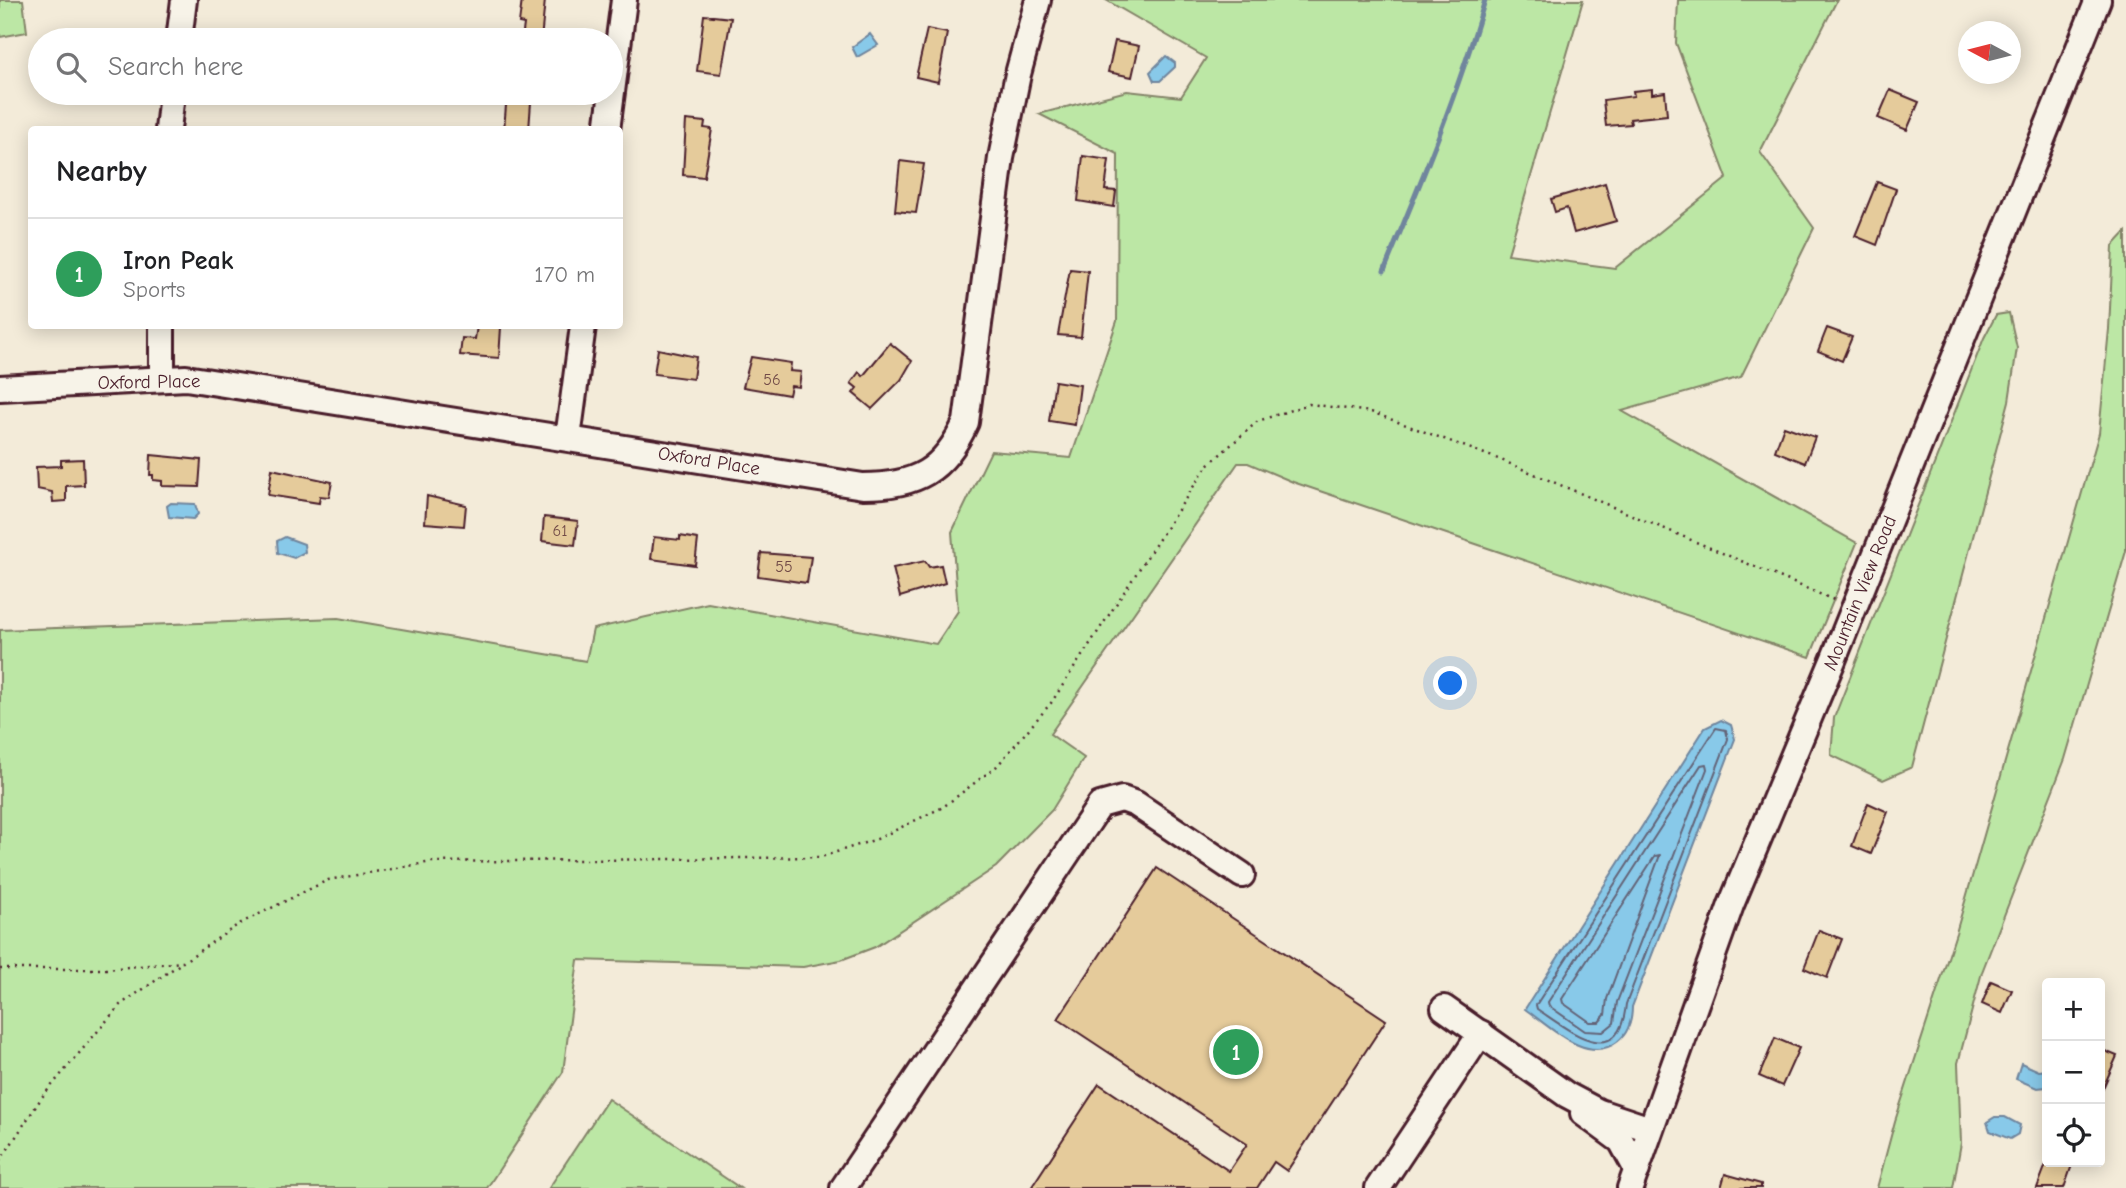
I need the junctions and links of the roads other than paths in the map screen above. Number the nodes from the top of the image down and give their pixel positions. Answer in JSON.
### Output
{"nodes":[{"id":1,"x":184,"y":0,"type":"edge"},
{"id":2,"x":624,"y":0,"type":"edge"},
{"id":3,"x":1038,"y":0,"type":"edge"},
{"id":4,"x":2098,"y":0,"type":"edge"},
{"id":5,"x":180,"y":28,"type":"edge"},
{"id":6,"x":620,"y":28,"type":"edge"},
{"id":7,"x":170,"y":105,"type":"edge"},
{"id":8,"x":610,"y":105,"type":"edge"},
{"id":9,"x":168,"y":126,"type":"edge"},
{"id":10,"x":608,"y":126,"type":"edge"},
{"id":11,"x":162,"y":329,"type":"edge"},
{"id":12,"x":583,"y":329,"type":"edge"},
{"id":13,"x":162,"y":378,"type":"junction"},
{"id":14,"x":0,"y":388,"type":"edge"},
{"id":15,"x":568,"y":438,"type":"junction"},
{"id":16,"x":1242,"y":875,"type":"dead end"},
{"id":17,"x":1444,"y":1008,"type":"dead end"},
{"id":18,"x":1481,"y":1033,"type":"junction"},
{"id":19,"x":1567,"y":1095,"type":"junction"},
{"id":20,"x":1650,"y":1129,"type":"junction"},
{"id":21,"x":1633,"y":1179,"type":"edge"},
{"id":22,"x":843,"y":1188,"type":"edge"},
{"id":23,"x":1378,"y":1188,"type":"edge"}],
"edges":[{"from":1,"to":5,"type":"street"},
{"from":2,"to":6,"type":"street"},
{"from":3,"to":15,"type":"street","name":"Oxford Place"},
{"from":4,"to":20,"type":"street","name":"Mountain View Road"},
{"from":7,"to":9,"type":"street"},
{"from":8,"to":10,"type":"street"},
{"from":11,"to":13,"type":"street"},
{"from":12,"to":15,"type":"street"},
{"from":13,"to":14,"type":"street","name":"Oxford Place"},
{"from":13,"to":15,"type":"street","name":"Oxford Place"},
{"from":16,"to":22,"type":"street"},
{"from":17,"to":18,"type":"street"},
{"from":18,"to":19,"type":"street"},
{"from":18,"to":23,"type":"street"},
{"from":19,"to":20,"type":"street"},
{"from":19,"to":21,"type":"street"},
{"from":20,"to":21,"type":"street","name":"Mountain View Road"}]}
